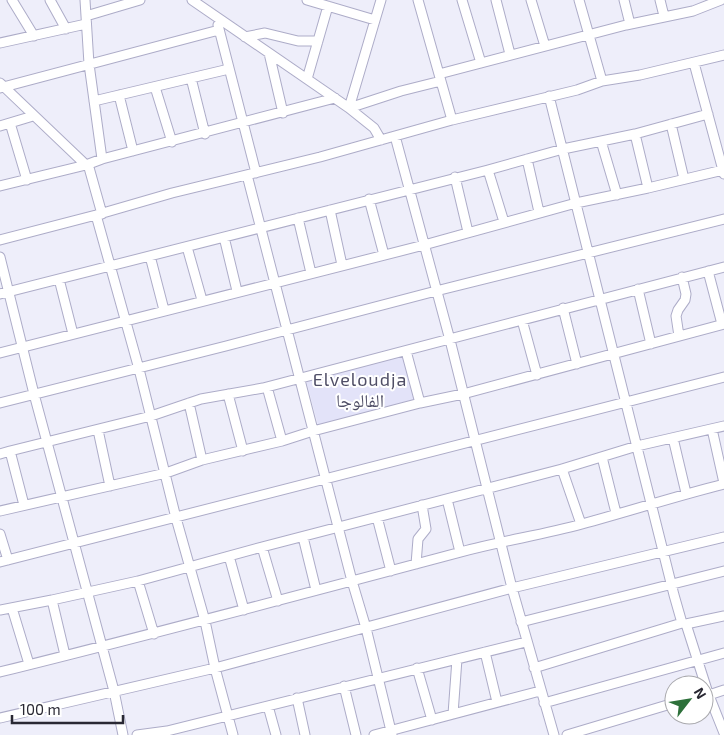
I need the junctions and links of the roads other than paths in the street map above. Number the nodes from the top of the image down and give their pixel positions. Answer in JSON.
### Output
{"nodes":[{"id":1,"x":12,"y":0,"type":"edge"},
{"id":2,"x":50,"y":0,"type":"edge"},
{"id":3,"x":85,"y":0,"type":"edge"},
{"id":4,"x":140,"y":0,"type":"edge"},
{"id":5,"x":192,"y":0,"type":"edge"},
{"id":6,"x":211,"y":0,"type":"edge"},
{"id":7,"x":307,"y":0,"type":"edge"},
{"id":8,"x":381,"y":0,"type":"edge"},
{"id":9,"x":418,"y":0,"type":"edge"},
{"id":10,"x":462,"y":0,"type":"edge"},
{"id":11,"x":496,"y":0,"type":"edge"},
{"id":12,"x":531,"y":0,"type":"edge"},
{"id":13,"x":579,"y":0,"type":"edge"},
{"id":14,"x":624,"y":0,"type":"edge"},
{"id":15,"x":660,"y":0,"type":"edge"},
{"id":16,"x":690,"y":0,"type":"edge"},
{"id":17,"x":721,"y":0,"type":"edge"},
{"id":18,"x":328,"y":6,"type":"junction"},
{"id":19,"x":693,"y":11,"type":"junction"},
{"id":20,"x":212,"y":13,"type":"junction"},
{"id":21,"x":664,"y":16,"type":"junction"},
{"id":22,"x":86,"y":20,"type":"junction"},
{"id":23,"x":375,"y":20,"type":"junction"},
{"id":24,"x":630,"y":24,"type":"junction"},
{"id":25,"x":66,"y":29,"type":"junction"},
{"id":26,"x":220,"y":30,"type":"junction"},
{"id":27,"x":589,"y":35,"type":"junction"},
{"id":28,"x":34,"y":36,"type":"junction"},
{"id":29,"x":245,"y":37,"type":"junction"},
{"id":30,"x":318,"y":41,"type":"junction"},
{"id":31,"x":0,"y":43,"type":"edge"},
{"id":32,"x":545,"y":46,"type":"junction"},
{"id":33,"x":269,"y":53,"type":"junction"},
{"id":34,"x":510,"y":54,"type":"junction"},
{"id":35,"x":724,"y":55,"type":"edge"},
{"id":36,"x":480,"y":63,"type":"junction"},
{"id":37,"x":694,"y":63,"type":"junction"},
{"id":38,"x":89,"y":64,"type":"junction"},
{"id":39,"x":229,"y":68,"type":"junction"},
{"id":40,"x":191,"y":78,"type":"junction"},
{"id":41,"x":440,"y":78,"type":"junction"},
{"id":42,"x":308,"y":79,"type":"junction"},
{"id":43,"x":602,"y":81,"type":"junction"},
{"id":44,"x":1,"y":86,"type":"edge"},
{"id":45,"x":155,"y":87,"type":"junction"},
{"id":46,"x":120,"y":95,"type":"junction"},
{"id":47,"x":549,"y":96,"type":"junction"},
{"id":48,"x":336,"y":98,"type":"junction"},
{"id":49,"x":94,"y":102,"type":"junction"},
{"id":50,"x":349,"y":108,"type":"junction"},
{"id":51,"x":283,"y":113,"type":"junction"},
{"id":52,"x":708,"y":114,"type":"junction"},
{"id":53,"x":34,"y":116,"type":"junction"},
{"id":54,"x":452,"y":120,"type":"junction"},
{"id":55,"x":10,"y":123,"type":"junction"},
{"id":56,"x":244,"y":123,"type":"junction"},
{"id":57,"x":671,"y":124,"type":"junction"},
{"id":58,"x":0,"y":126,"type":"edge"},
{"id":59,"x":205,"y":134,"type":"junction"},
{"id":60,"x":635,"y":134,"type":"junction"},
{"id":61,"x":396,"y":136,"type":"junction"},
{"id":62,"x":381,"y":140,"type":"junction"},
{"id":63,"x":601,"y":141,"type":"junction"},
{"id":64,"x":172,"y":142,"type":"junction"},
{"id":65,"x":563,"y":148,"type":"junction"},
{"id":66,"x":133,"y":151,"type":"junction"},
{"id":67,"x":102,"y":159,"type":"junction"},
{"id":68,"x":526,"y":159,"type":"junction"},
{"id":69,"x":87,"y":165,"type":"junction"},
{"id":70,"x":488,"y":170,"type":"junction"},
{"id":71,"x":724,"y":172,"type":"edge"},
{"id":72,"x":256,"y":173,"type":"junction"},
{"id":73,"x":247,"y":175,"type":"junction"},
{"id":74,"x":455,"y":178,"type":"junction"},
{"id":75,"x":684,"y":179,"type":"junction"},
{"id":76,"x":26,"y":180,"type":"junction"},
{"id":77,"x":0,"y":186,"type":"edge"},
{"id":78,"x":648,"y":188,"type":"junction"},
{"id":79,"x":409,"y":189,"type":"junction"},
{"id":80,"x":617,"y":195,"type":"junction"},
{"id":81,"x":369,"y":199,"type":"junction"},
{"id":82,"x":576,"y":203,"type":"junction"},
{"id":83,"x":330,"y":210,"type":"junction"},
{"id":84,"x":539,"y":212,"type":"junction"},
{"id":85,"x":99,"y":214,"type":"junction"},
{"id":86,"x":298,"y":218,"type":"junction"},
{"id":87,"x":724,"y":219,"type":"edge"},
{"id":88,"x":504,"y":222,"type":"junction"},
{"id":89,"x":260,"y":228,"type":"junction"},
{"id":90,"x":468,"y":232,"type":"junction"},
{"id":91,"x":224,"y":237,"type":"junction"},
{"id":92,"x":0,"y":240,"type":"edge"},
{"id":93,"x":424,"y":245,"type":"junction"},
{"id":94,"x":187,"y":247,"type":"junction"},
{"id":95,"x":588,"y":253,"type":"junction"},
{"id":96,"x":384,"y":255,"type":"junction"},
{"id":97,"x":150,"y":256,"type":"junction"},
{"id":98,"x":0,"y":257,"type":"edge"},
{"id":99,"x":342,"y":265,"type":"junction"},
{"id":100,"x":110,"y":266,"type":"junction"},
{"id":101,"x":724,"y":267,"type":"edge"},
{"id":102,"x":708,"y":271,"type":"junction"},
{"id":103,"x":311,"y":273,"type":"junction"},
{"id":104,"x":682,"y":277,"type":"junction"},
{"id":105,"x":59,"y":279,"type":"junction"},
{"id":106,"x":274,"y":282,"type":"junction"},
{"id":107,"x":638,"y":289,"type":"junction"},
{"id":108,"x":237,"y":291,"type":"junction"},
{"id":109,"x":436,"y":291,"type":"junction"},
{"id":110,"x":10,"y":292,"type":"junction"},
{"id":111,"x":0,"y":294,"type":"edge"},
{"id":112,"x":600,"y":299,"type":"junction"},
{"id":113,"x":202,"y":300,"type":"junction"},
{"id":114,"x":563,"y":308,"type":"junction"},
{"id":115,"x":164,"y":310,"type":"junction"},
{"id":116,"x":125,"y":320,"type":"junction"},
{"id":117,"x":522,"y":320,"type":"junction"},
{"id":118,"x":723,"y":324,"type":"edge"},
{"id":119,"x":287,"y":331,"type":"junction"},
{"id":120,"x":73,"y":334,"type":"junction"},
{"id":121,"x":679,"y":336,"type":"junction"},
{"id":122,"x":450,"y":340,"type":"junction"},
{"id":123,"x":651,"y":344,"type":"junction"},
{"id":124,"x":23,"y":347,"type":"junction"},
{"id":125,"x":406,"y":351,"type":"junction"},
{"id":126,"x":0,"y":353,"type":"edge"},
{"id":127,"x":614,"y":354,"type":"junction"},
{"id":128,"x":577,"y":364,"type":"junction"},
{"id":129,"x":139,"y":369,"type":"junction"},
{"id":130,"x":537,"y":375,"type":"junction"},
{"id":131,"x":724,"y":377,"type":"edge"},
{"id":132,"x":299,"y":378,"type":"junction"},
{"id":133,"x":267,"y":387,"type":"junction"},
{"id":134,"x":34,"y":394,"type":"junction"},
{"id":135,"x":228,"y":394,"type":"junction"},
{"id":136,"x":463,"y":394,"type":"junction"},
{"id":137,"x":626,"y":402,"type":"junction"},
{"id":138,"x":0,"y":403,"type":"edge"},
{"id":139,"x":189,"y":403,"type":"junction"},
{"id":140,"x":420,"y":403,"type":"junction"},
{"id":141,"x":151,"y":416,"type":"junction"},
{"id":142,"x":724,"y":426,"type":"edge"},
{"id":143,"x":712,"y":429,"type":"junction"},
{"id":144,"x":98,"y":430,"type":"junction"},
{"id":145,"x":313,"y":431,"type":"junction"},
{"id":146,"x":673,"y":438,"type":"junction"},
{"id":147,"x":475,"y":440,"type":"junction"},
{"id":148,"x":282,"y":441,"type":"junction"},
{"id":149,"x":47,"y":443,"type":"junction"},
{"id":150,"x":637,"y":446,"type":"junction"},
{"id":151,"x":10,"y":451,"type":"junction"},
{"id":152,"x":242,"y":452,"type":"junction"},
{"id":153,"x":0,"y":454,"type":"edge"},
{"id":154,"x":602,"y":457,"type":"junction"},
{"id":155,"x":202,"y":460,"type":"junction"},
{"id":156,"x":562,"y":469,"type":"junction"},
{"id":157,"x":166,"y":472,"type":"junction"},
{"id":158,"x":326,"y":480,"type":"junction"},
{"id":159,"x":724,"y":483,"type":"edge"},
{"id":160,"x":110,"y":486,"type":"junction"},
{"id":161,"x":488,"y":488,"type":"junction"},
{"id":162,"x":686,"y":493,"type":"junction"},
{"id":163,"x":61,"y":497,"type":"junction"},
{"id":164,"x":447,"y":499,"type":"junction"},
{"id":165,"x":651,"y":503,"type":"junction"},
{"id":166,"x":24,"y":505,"type":"junction"},
{"id":167,"x":422,"y":505,"type":"junction"},
{"id":168,"x":0,"y":511,"type":"edge"},
{"id":169,"x":616,"y":514,"type":"junction"},
{"id":170,"x":377,"y":517,"type":"junction"},
{"id":171,"x":176,"y":518,"type":"junction"},
{"id":172,"x":581,"y":524,"type":"junction"},
{"id":173,"x":339,"y":528,"type":"junction"},
{"id":174,"x":0,"y":534,"type":"edge"},
{"id":175,"x":303,"y":537,"type":"junction"},
{"id":176,"x":724,"y":537,"type":"edge"},
{"id":177,"x":500,"y":542,"type":"junction"},
{"id":178,"x":74,"y":543,"type":"junction"},
{"id":179,"x":262,"y":547,"type":"junction"},
{"id":180,"x":662,"y":551,"type":"junction"},
{"id":181,"x":460,"y":552,"type":"junction"},
{"id":182,"x":229,"y":556,"type":"junction"},
{"id":183,"x":4,"y":562,"type":"edge"},
{"id":184,"x":416,"y":564,"type":"junction"},
{"id":185,"x":190,"y":567,"type":"junction"},
{"id":186,"x":391,"y":571,"type":"junction"},
{"id":187,"x":724,"y":571,"type":"edge"},
{"id":188,"x":138,"y":581,"type":"junction"},
{"id":189,"x":352,"y":581,"type":"junction"},
{"id":190,"x":671,"y":585,"type":"junction"},
{"id":191,"x":512,"y":588,"type":"junction"},
{"id":192,"x":316,"y":590,"type":"junction"},
{"id":193,"x":87,"y":592,"type":"junction"},
{"id":194,"x":52,"y":600,"type":"junction"},
{"id":195,"x":278,"y":601,"type":"junction"},
{"id":196,"x":12,"y":608,"type":"junction"},
{"id":197,"x":0,"y":610,"type":"edge"},
{"id":198,"x":244,"y":610,"type":"junction"},
{"id":199,"x":724,"y":616,"type":"edge"},
{"id":200,"x":205,"y":621,"type":"junction"},
{"id":201,"x":521,"y":622,"type":"junction"},
{"id":202,"x":684,"y":624,"type":"junction"},
{"id":203,"x":366,"y":628,"type":"junction"},
{"id":204,"x":154,"y":634,"type":"junction"},
{"id":205,"x":526,"y":642,"type":"junction"},
{"id":206,"x":101,"y":645,"type":"junction"},
{"id":207,"x":485,"y":652,"type":"junction"},
{"id":208,"x":724,"y":653,"type":"edge"},
{"id":209,"x":65,"y":655,"type":"junction"},
{"id":210,"x":456,"y":659,"type":"junction"},
{"id":211,"x":697,"y":662,"type":"junction"},
{"id":212,"x":30,"y":664,"type":"junction"},
{"id":213,"x":215,"y":668,"type":"junction"},
{"id":214,"x":417,"y":668,"type":"junction"},
{"id":215,"x":534,"y":668,"type":"junction"},
{"id":216,"x":0,"y":672,"type":"edge"},
{"id":217,"x":701,"y":675,"type":"edge"},
{"id":218,"x":378,"y":678,"type":"junction"},
{"id":219,"x":344,"y":686,"type":"junction"},
{"id":220,"x":114,"y":691,"type":"junction"},
{"id":221,"x":540,"y":691,"type":"junction"},
{"id":222,"x":296,"y":698,"type":"junction"},
{"id":223,"x":497,"y":702,"type":"junction"},
{"id":224,"x":544,"y":703,"type":"junction"},
{"id":225,"x":268,"y":706,"type":"junction"},
{"id":226,"x":664,"y":707,"type":"edge"},
{"id":227,"x":714,"y":709,"type":"edge"},
{"id":228,"x":453,"y":714,"type":"junction"},
{"id":229,"x":228,"y":716,"type":"junction"},
{"id":230,"x":0,"y":718,"type":"edge"},
{"id":231,"x":432,"y":720,"type":"junction"},
{"id":232,"x":724,"y":730,"type":"edge"},
{"id":233,"x":593,"y":732,"type":"edge"},
{"id":234,"x":168,"y":733,"type":"edge"},
{"id":235,"x":391,"y":733,"type":"edge"},
{"id":236,"x":123,"y":735,"type":"edge"},
{"id":237,"x":137,"y":735,"type":"edge"},
{"id":238,"x":233,"y":735,"type":"edge"},
{"id":239,"x":276,"y":735,"type":"edge"},
{"id":240,"x":305,"y":735,"type":"edge"},
{"id":241,"x":356,"y":735,"type":"edge"},
{"id":242,"x":374,"y":735,"type":"edge"},
{"id":243,"x":554,"y":735,"type":"edge"},
{"id":244,"x":568,"y":735,"type":"edge"}],
"edges":[{"from":1,"to":28,"type":"street"},
{"from":2,"to":25,"type":"street"},
{"from":3,"to":22,"type":"street"},
{"from":4,"to":22,"type":"street"},
{"from":5,"to":20,"type":"street"},
{"from":6,"to":20,"type":"street"},
{"from":7,"to":18,"type":"street"},
{"from":8,"to":23,"type":"street"},
{"from":9,"to":41,"type":"street"},
{"from":10,"to":36,"type":"street"},
{"from":11,"to":34,"type":"street"},
{"from":12,"to":32,"type":"street"},
{"from":13,"to":27,"type":"street"},
{"from":14,"to":24,"type":"street"},
{"from":15,"to":21,"type":"street"},
{"from":16,"to":19,"type":"street"},
{"from":17,"to":19,"type":"street"},
{"from":18,"to":23,"type":"street"},
{"from":18,"to":30,"type":"street"},
{"from":19,"to":21,"type":"street"},
{"from":20,"to":26,"type":"street"},
{"from":20,"to":29,"type":"street"},
{"from":21,"to":24,"type":"street"},
{"from":22,"to":25,"type":"street"},
{"from":22,"to":38,"type":"street"},
{"from":23,"to":50,"type":"street"},
{"from":24,"to":27,"type":"street"},
{"from":25,"to":28,"type":"street"},
{"from":26,"to":38,"type":"street"},
{"from":26,"to":39,"type":"street"},
{"from":27,"to":32,"type":"street"},
{"from":27,"to":43,"type":"street"},
{"from":28,"to":31,"type":"street"},
{"from":29,"to":30,"type":"street"},
{"from":29,"to":33,"type":"street"},
{"from":30,"to":42,"type":"street"},
{"from":32,"to":34,"type":"street"},
{"from":33,"to":42,"type":"street"},
{"from":33,"to":51,"type":"street"},
{"from":34,"to":36,"type":"street"},
{"from":35,"to":37,"type":"street"},
{"from":36,"to":41,"type":"street"},
{"from":37,"to":43,"type":"street"},
{"from":37,"to":52,"type":"street"},
{"from":38,"to":44,"type":"street"},
{"from":38,"to":49,"type":"street"},
{"from":39,"to":40,"type":"street"},
{"from":39,"to":56,"type":"street"},
{"from":40,"to":45,"type":"street"},
{"from":40,"to":59,"type":"street"},
{"from":41,"to":50,"type":"street"},
{"from":41,"to":54,"type":"street"},
{"from":42,"to":48,"type":"street"},
{"from":43,"to":47,"type":"street"},
{"from":44,"to":53,"type":"street"},
{"from":45,"to":46,"type":"street"},
{"from":45,"to":64,"type":"street"},
{"from":46,"to":49,"type":"street"},
{"from":46,"to":66,"type":"street"},
{"from":47,"to":54,"type":"street"},
{"from":47,"to":65,"type":"street"},
{"from":48,"to":50,"type":"street"},
{"from":48,"to":51,"type":"street"},
{"from":49,"to":67,"type":"street"},
{"from":50,"to":62,"type":"street"},
{"from":51,"to":56,"type":"street"},
{"from":52,"to":57,"type":"street"},
{"from":52,"to":71,"type":"street"},
{"from":53,"to":55,"type":"street"},
{"from":53,"to":69,"type":"street"},
{"from":54,"to":61,"type":"street"},
{"from":55,"to":58,"type":"street"},
{"from":55,"to":76,"type":"street"},
{"from":56,"to":59,"type":"street"},
{"from":56,"to":72,"type":"street"},
{"from":57,"to":60,"type":"street"},
{"from":57,"to":75,"type":"street"},
{"from":59,"to":64,"type":"street"},
{"from":60,"to":63,"type":"street"},
{"from":60,"to":78,"type":"street"},
{"from":61,"to":62,"type":"street"},
{"from":61,"to":79,"type":"street"},
{"from":62,"to":72,"type":"street"},
{"from":63,"to":65,"type":"street"},
{"from":63,"to":80,"type":"street"},
{"from":64,"to":66,"type":"street"},
{"from":65,"to":68,"type":"street"},
{"from":65,"to":82,"type":"street"},
{"from":66,"to":67,"type":"street"},
{"from":67,"to":69,"type":"street"},
{"from":68,"to":70,"type":"street"},
{"from":68,"to":84,"type":"street"},
{"from":69,"to":76,"type":"street"},
{"from":69,"to":85,"type":"street"},
{"from":70,"to":74,"type":"street"},
{"from":70,"to":88,"type":"street"},
{"from":71,"to":75,"type":"street"},
{"from":72,"to":73,"type":"street"},
{"from":73,"to":85,"type":"street"},
{"from":73,"to":89,"type":"street"},
{"from":74,"to":79,"type":"street"},
{"from":74,"to":90,"type":"street"},
{"from":75,"to":78,"type":"street"},
{"from":76,"to":77,"type":"street"},
{"from":78,"to":80,"type":"street"},
{"from":79,"to":81,"type":"street"},
{"from":79,"to":93,"type":"street"},
{"from":80,"to":82,"type":"street"},
{"from":81,"to":83,"type":"street"},
{"from":81,"to":96,"type":"street"},
{"from":82,"to":84,"type":"street"},
{"from":82,"to":95,"type":"street"},
{"from":83,"to":86,"type":"street"},
{"from":83,"to":99,"type":"street"},
{"from":84,"to":88,"type":"street"},
{"from":85,"to":92,"type":"street"},
{"from":85,"to":100,"type":"street"},
{"from":86,"to":89,"type":"street"},
{"from":86,"to":103,"type":"street"},
{"from":87,"to":95,"type":"street"},
{"from":88,"to":90,"type":"street"},
{"from":89,"to":91,"type":"street"},
{"from":89,"to":106,"type":"street"},
{"from":90,"to":93,"type":"street"},
{"from":91,"to":94,"type":"street"},
{"from":91,"to":108,"type":"street"},
{"from":93,"to":96,"type":"street"},
{"from":93,"to":109,"type":"street"},
{"from":94,"to":97,"type":"street"},
{"from":94,"to":113,"type":"street"},
{"from":95,"to":109,"type":"street"},
{"from":95,"to":112,"type":"street"},
{"from":96,"to":99,"type":"street"},
{"from":97,"to":100,"type":"street"},
{"from":97,"to":115,"type":"street"},
{"from":98,"to":110,"type":"street"},
{"from":99,"to":103,"type":"street"},
{"from":100,"to":105,"type":"street"},
{"from":100,"to":116,"type":"street"},
{"from":101,"to":102,"type":"street"},
{"from":102,"to":104,"type":"street"},
{"from":102,"to":118,"type":"street"},
{"from":103,"to":106,"type":"street"},
{"from":104,"to":107,"type":"street"},
{"from":104,"to":121,"type":"street"},
{"from":105,"to":110,"type":"street"},
{"from":105,"to":120,"type":"street"},
{"from":106,"to":108,"type":"street"},
{"from":106,"to":119,"type":"street"},
{"from":107,"to":112,"type":"street"},
{"from":107,"to":123,"type":"street"},
{"from":108,"to":113,"type":"street"},
{"from":109,"to":119,"type":"street"},
{"from":109,"to":122,"type":"street"},
{"from":110,"to":111,"type":"street"},
{"from":110,"to":124,"type":"street"},
{"from":112,"to":114,"type":"street"},
{"from":112,"to":127,"type":"street"},
{"from":113,"to":115,"type":"street"},
{"from":114,"to":117,"type":"street"},
{"from":114,"to":128,"type":"street"},
{"from":115,"to":116,"type":"street"},
{"from":116,"to":120,"type":"street"},
{"from":116,"to":129,"type":"street"},
{"from":117,"to":122,"type":"street"},
{"from":117,"to":130,"type":"street"},
{"from":118,"to":121,"type":"street"},
{"from":119,"to":129,"type":"street"},
{"from":119,"to":132,"type":"street"},
{"from":120,"to":124,"type":"street"},
{"from":121,"to":123,"type":"street"},
{"from":122,"to":125,"type":"street"},
{"from":122,"to":136,"type":"street"},
{"from":123,"to":127,"type":"street"},
{"from":124,"to":126,"type":"street"},
{"from":124,"to":134,"type":"street"},
{"from":125,"to":132,"type":"street"},
{"from":125,"to":140,"type":"street"},
{"from":127,"to":128,"type":"street"},
{"from":127,"to":137,"type":"street"},
{"from":128,"to":130,"type":"street"},
{"from":129,"to":134,"type":"street"},
{"from":129,"to":141,"type":"street"},
{"from":130,"to":136,"type":"street"},
{"from":131,"to":137,"type":"street"},
{"from":132,"to":133,"type":"street"},
{"from":132,"to":145,"type":"street"},
{"from":133,"to":135,"type":"street"},
{"from":133,"to":148,"type":"street"},
{"from":134,"to":138,"type":"street"},
{"from":134,"to":149,"type":"street"},
{"from":135,"to":139,"type":"street"},
{"from":135,"to":152,"type":"street"},
{"from":136,"to":140,"type":"street"},
{"from":136,"to":147,"type":"street"},
{"from":137,"to":147,"type":"street"},
{"from":137,"to":150,"type":"street"},
{"from":139,"to":141,"type":"street"},
{"from":139,"to":155,"type":"street"},
{"from":140,"to":145,"type":"street"},
{"from":141,"to":144,"type":"street"},
{"from":141,"to":157,"type":"street"},
{"from":142,"to":143,"type":"street"},
{"from":143,"to":146,"type":"street"},
{"from":143,"to":159,"type":"street"},
{"from":144,"to":149,"type":"street"},
{"from":144,"to":160,"type":"street"},
{"from":145,"to":148,"type":"street"},
{"from":145,"to":158,"type":"street"},
{"from":146,"to":150,"type":"street"},
{"from":146,"to":162,"type":"street"},
{"from":147,"to":158,"type":"street"},
{"from":147,"to":161,"type":"street"},
{"from":148,"to":152,"type":"street"},
{"from":149,"to":151,"type":"street"},
{"from":149,"to":163,"type":"street"},
{"from":150,"to":154,"type":"street"},
{"from":150,"to":165,"type":"street"},
{"from":151,"to":153,"type":"street"},
{"from":151,"to":166,"type":"street"},
{"from":152,"to":155,"type":"street"},
{"from":154,"to":156,"type":"street"},
{"from":154,"to":169,"type":"street"},
{"from":155,"to":157,"type":"street"},
{"from":156,"to":161,"type":"street"},
{"from":156,"to":172,"type":"street"},
{"from":157,"to":160,"type":"street"},
{"from":157,"to":171,"type":"street"},
{"from":158,"to":171,"type":"street"},
{"from":158,"to":173,"type":"street"},
{"from":159,"to":162,"type":"street"},
{"from":160,"to":163,"type":"street"},
{"from":161,"to":164,"type":"street"},
{"from":161,"to":177,"type":"street"},
{"from":162,"to":165,"type":"street"},
{"from":163,"to":166,"type":"street"},
{"from":163,"to":178,"type":"street"},
{"from":164,"to":167,"type":"street"},
{"from":164,"to":181,"type":"street"},
{"from":165,"to":169,"type":"street"},
{"from":165,"to":180,"type":"street"},
{"from":166,"to":168,"type":"street"},
{"from":167,"to":170,"type":"street"},
{"from":167,"to":184,"type":"street"},
{"from":169,"to":172,"type":"street"},
{"from":170,"to":173,"type":"street"},
{"from":170,"to":186,"type":"street"},
{"from":171,"to":178,"type":"street"},
{"from":171,"to":185,"type":"street"},
{"from":172,"to":177,"type":"street"},
{"from":173,"to":175,"type":"street"},
{"from":173,"to":189,"type":"street"},
{"from":174,"to":183,"type":"street"},
{"from":175,"to":179,"type":"street"},
{"from":175,"to":192,"type":"street"},
{"from":176,"to":180,"type":"street"},
{"from":177,"to":181,"type":"street"},
{"from":177,"to":191,"type":"street"},
{"from":178,"to":183,"type":"street"},
{"from":178,"to":193,"type":"street"},
{"from":179,"to":182,"type":"street"},
{"from":179,"to":195,"type":"street"},
{"from":180,"to":190,"type":"street"},
{"from":180,"to":191,"type":"street"},
{"from":181,"to":184,"type":"street"},
{"from":182,"to":185,"type":"street"},
{"from":182,"to":198,"type":"street"},
{"from":184,"to":186,"type":"street"},
{"from":185,"to":188,"type":"street"},
{"from":185,"to":200,"type":"street"},
{"from":186,"to":189,"type":"street"},
{"from":187,"to":190,"type":"street"},
{"from":188,"to":193,"type":"street"},
{"from":188,"to":204,"type":"street"},
{"from":189,"to":192,"type":"street"},
{"from":189,"to":203,"type":"street"},
{"from":190,"to":201,"type":"street"},
{"from":190,"to":202,"type":"street"},
{"from":191,"to":201,"type":"street"},
{"from":191,"to":203,"type":"street"},
{"from":192,"to":195,"type":"street"},
{"from":193,"to":194,"type":"street"},
{"from":193,"to":206,"type":"street"},
{"from":194,"to":196,"type":"street"},
{"from":194,"to":209,"type":"street"},
{"from":195,"to":198,"type":"street"},
{"from":196,"to":197,"type":"street"},
{"from":196,"to":212,"type":"street"},
{"from":198,"to":200,"type":"street"},
{"from":199,"to":202,"type":"street"},
{"from":200,"to":204,"type":"street"},
{"from":200,"to":213,"type":"street"},
{"from":201,"to":205,"type":"street"},
{"from":202,"to":211,"type":"street"},
{"from":202,"to":215,"type":"street"},
{"from":203,"to":213,"type":"street"},
{"from":203,"to":218,"type":"street"},
{"from":204,"to":206,"type":"street"},
{"from":205,"to":207,"type":"street"},
{"from":205,"to":215,"type":"street"},
{"from":206,"to":209,"type":"street"},
{"from":206,"to":220,"type":"street"},
{"from":207,"to":210,"type":"street"},
{"from":207,"to":223,"type":"street"},
{"from":208,"to":211,"type":"street"},
{"from":209,"to":212,"type":"street"},
{"from":210,"to":214,"type":"street"},
{"from":210,"to":228,"type":"street"},
{"from":211,"to":217,"type":"street"},
{"from":211,"to":224,"type":"street"},
{"from":212,"to":216,"type":"street"},
{"from":213,"to":220,"type":"street"},
{"from":213,"to":229,"type":"street"},
{"from":214,"to":218,"type":"street"},
{"from":214,"to":231,"type":"street"},
{"from":215,"to":221,"type":"street"},
{"from":218,"to":219,"type":"street"},
{"from":218,"to":235,"type":"street"},
{"from":219,"to":222,"type":"street"},
{"from":219,"to":241,"type":"street"},
{"from":220,"to":230,"type":"street"},
{"from":220,"to":236,"type":"street"},
{"from":221,"to":223,"type":"street"},
{"from":221,"to":224,"type":"street"},
{"from":222,"to":225,"type":"street"},
{"from":222,"to":240,"type":"street"},
{"from":223,"to":228,"type":"street"},
{"from":224,"to":243,"type":"street"},
{"from":225,"to":229,"type":"street"},
{"from":225,"to":239,"type":"street"},
{"from":226,"to":233,"type":"street"},
{"from":227,"to":232,"type":"street"},
{"from":228,"to":231,"type":"street"},
{"from":229,"to":234,"type":"street"},
{"from":229,"to":238,"type":"street"},
{"from":231,"to":235,"type":"street"},
{"from":233,"to":244,"type":"street"},
{"from":234,"to":237,"type":"street"},
{"from":235,"to":242,"type":"street"}]}
